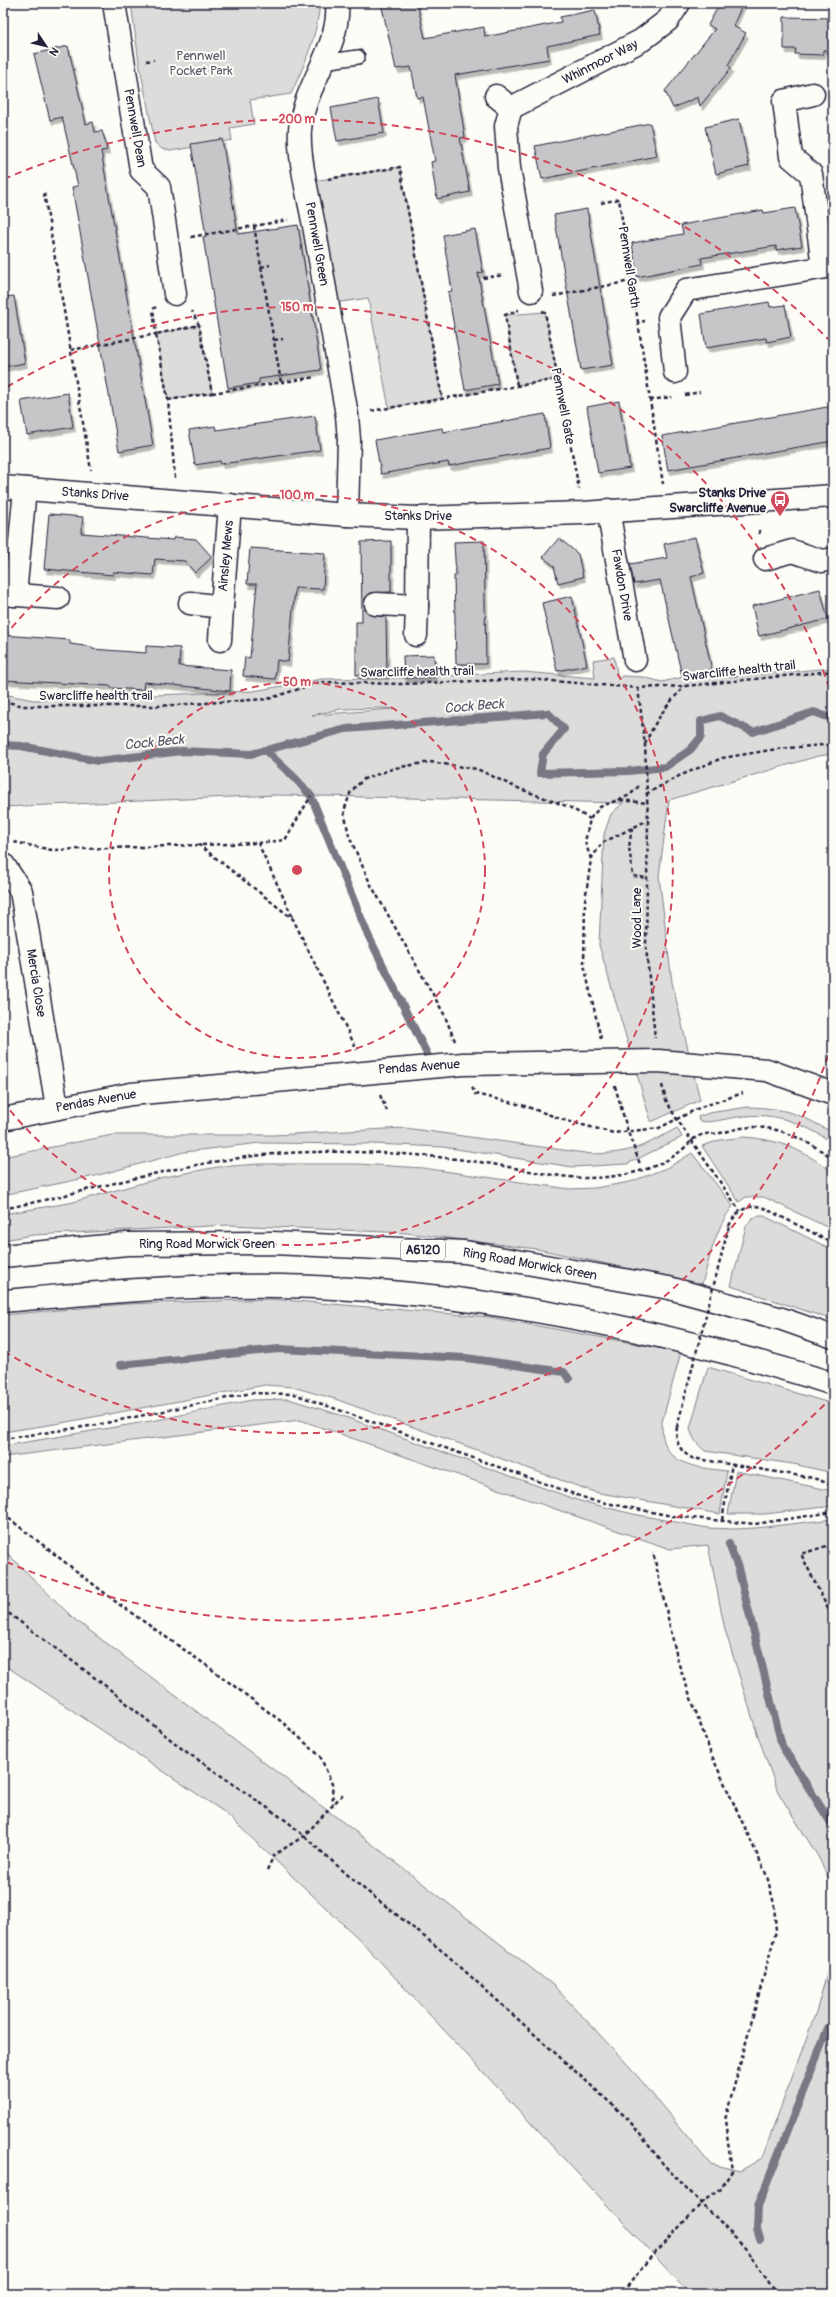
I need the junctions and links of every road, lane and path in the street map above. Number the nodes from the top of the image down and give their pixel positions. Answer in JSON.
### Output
{"nodes":[{"id":1,"x":114,"y":3,"type":"edge"},
{"id":2,"x":338,"y":3,"type":"edge"},
{"id":3,"x":679,"y":3,"type":"edge"},
{"id":4,"x":358,"y":57,"type":"dead end"},
{"id":5,"x":323,"y":62,"type":"junction"},
{"id":6,"x":813,"y":94,"type":"dead end"},
{"id":7,"x":307,"y":182,"type":"junction"},
{"id":8,"x":44,"y":193,"type":"dead end"},
{"id":9,"x":601,"y":203,"type":"dead end"},
{"id":10,"x":312,"y":216,"type":"junction"},
{"id":11,"x":254,"y":226,"type":"junction"},
{"id":12,"x":166,"y":242,"type":"junction"},
{"id":13,"x":270,"y":265,"type":"dead end"},
{"id":14,"x":828,"y":266,"type":"edge"},
{"id":15,"x":261,"y":267,"type":"junction"},
{"id":16,"x":631,"y":281,"type":"junction"},
{"id":17,"x":175,"y":294,"type":"junction"},
{"id":18,"x":529,"y":297,"type":"junction"},
{"id":19,"x":669,"y":317,"type":"junction"},
{"id":20,"x":638,"y":322,"type":"junction"},
{"id":21,"x":199,"y":325,"type":"junction"},
{"id":22,"x":156,"y":334,"type":"junction"},
{"id":23,"x":282,"y":339,"type":"dead end"},
{"id":24,"x":274,"y":340,"type":"junction"},
{"id":25,"x":70,"y":350,"type":"junction"},
{"id":26,"x":675,"y":372,"type":"dead end"},
{"id":27,"x":340,"y":373,"type":"junction"},
{"id":28,"x":558,"y":379,"type":"junction"},
{"id":29,"x":281,"y":382,"type":"junction"},
{"id":30,"x":517,"y":386,"type":"junction"},
{"id":31,"x":212,"y":393,"type":"junction"},
{"id":32,"x":442,"y":398,"type":"junction"},
{"id":33,"x":168,"y":400,"type":"junction"},
{"id":34,"x":347,"y":415,"type":"junction"},
{"id":35,"x":3,"y":487,"type":"edge"},
{"id":36,"x":25,"y":489,"type":"junction"},
{"id":37,"x":95,"y":494,"type":"junction"},
{"id":38,"x":833,"y":496,"type":"edge"},
{"id":39,"x":177,"y":500,"type":"junction"},
{"id":40,"x":230,"y":505,"type":"junction"},
{"id":41,"x":666,"y":507,"type":"junction"},
{"id":42,"x":608,"y":510,"type":"junction"},
{"id":43,"x":584,"y":513,"type":"junction"},
{"id":44,"x":347,"y":514,"type":"junction"},
{"id":45,"x":418,"y":518,"type":"junction"},
{"id":46,"x":765,"y":558,"type":"dead end"},
{"id":47,"x":833,"y":559,"type":"edge"},
{"id":48,"x":9,"y":595,"type":"edge"},
{"id":49,"x":58,"y":598,"type":"dead end"},
{"id":50,"x":190,"y":603,"type":"dead end"},
{"id":51,"x":376,"y":604,"type":"dead end"},
{"id":52,"x":417,"y":606,"type":"junction"},
{"id":53,"x":222,"y":607,"type":"junction"},
{"id":54,"x":416,"y":635,"type":"dead end"},
{"id":55,"x":220,"y":640,"type":"dead end"},
{"id":56,"x":636,"y":660,"type":"dead end"},
{"id":57,"x":833,"y":671,"type":"edge"},
{"id":58,"x":685,"y":686,"type":"junction"},
{"id":59,"x":638,"y":688,"type":"junction"},
{"id":60,"x":3,"y":701,"type":"edge"},
{"id":61,"x":644,"y":744,"type":"junction"},
{"id":62,"x":833,"y":744,"type":"edge"},
{"id":63,"x":641,"y":784,"type":"dead end"},
{"id":64,"x":646,"y":794,"type":"junction"},
{"id":65,"x":311,"y":796,"type":"dead end"},
{"id":66,"x":617,"y":800,"type":"junction"},
{"id":67,"x":647,"y":803,"type":"junction"},
{"id":68,"x":590,"y":819,"type":"junction"},
{"id":69,"x":648,"y":820,"type":"junction"},
{"id":70,"x":633,"y":827,"type":"junction"},
{"id":71,"x":10,"y":841,"type":"dead end"},
{"id":72,"x":258,"y":843,"type":"junction"},
{"id":73,"x":198,"y":844,"type":"junction"},
{"id":74,"x":591,"y":859,"type":"junction"},
{"id":75,"x":3,"y":864,"type":"edge"},
{"id":76,"x":648,"y":878,"type":"junction"},
{"id":77,"x":293,"y":919,"type":"junction"},
{"id":78,"x":658,"y":1061,"type":"junction"},
{"id":79,"x":608,"y":1062,"type":"junction"},
{"id":80,"x":463,"y":1064,"type":"junction"},
{"id":81,"x":368,"y":1071,"type":"junction"},
{"id":82,"x":744,"y":1093,"type":"dead end"},
{"id":83,"x":833,"y":1094,"type":"edge"},
{"id":84,"x":57,"y":1107,"type":"junction"},
{"id":85,"x":387,"y":1111,"type":"dead end"},
{"id":86,"x":676,"y":1118,"type":"junction"},
{"id":87,"x":3,"y":1119,"type":"edge"},
{"id":88,"x":628,"y":1132,"type":"junction"},
{"id":89,"x":692,"y":1140,"type":"junction"},
{"id":90,"x":833,"y":1158,"type":"edge"},
{"id":91,"x":640,"y":1164,"type":"dead end"},
{"id":92,"x":3,"y":1209,"type":"edge"},
{"id":93,"x":740,"y":1211,"type":"junction"},
{"id":94,"x":833,"y":1243,"type":"edge"},
{"id":95,"x":3,"y":1256,"type":"edge"},
{"id":96,"x":3,"y":1301,"type":"edge"},
{"id":97,"x":833,"y":1337,"type":"edge"},
{"id":98,"x":833,"y":1384,"type":"edge"},
{"id":99,"x":3,"y":1439,"type":"edge"},
{"id":100,"x":732,"y":1464,"type":"junction"},
{"id":101,"x":833,"y":1484,"type":"edge"},
{"id":102,"x":833,"y":1512,"type":"edge"},
{"id":103,"x":3,"y":1514,"type":"edge"},
{"id":104,"x":722,"y":1520,"type":"junction"},
{"id":105,"x":833,"y":1544,"type":"edge"},
{"id":106,"x":653,"y":1552,"type":"dead end"},
{"id":107,"x":3,"y":1609,"type":"edge"},
{"id":108,"x":833,"y":1618,"type":"edge"},
{"id":109,"x":344,"y":1793,"type":"dead end"},
{"id":110,"x":333,"y":1804,"type":"junction"},
{"id":111,"x":304,"y":1836,"type":"junction"},
{"id":112,"x":267,"y":1870,"type":"dead end"},
{"id":113,"x":702,"y":2202,"type":"junction"},
{"id":114,"x":627,"y":2287,"type":"dead end"},
{"id":115,"x":777,"y":2294,"type":"edge"}],
"edges":[{"from":1,"to":12,"type":"main road","name":"Pennwell Dean"},
{"from":2,"to":5,"type":"main road","name":"Pennwell Green"},
{"from":3,"to":18,"type":"main road","name":"Whinmoor Way"},
{"from":4,"to":5,"type":"lane"},
{"from":5,"to":7,"type":"main road","name":"Pennwell Green"},
{"from":6,"to":14,"type":"main road"},
{"from":7,"to":10,"type":"main road","name":"Pennwell Green"},
{"from":7,"to":32,"type":"path"},
{"from":8,"to":25,"type":"path"},
{"from":9,"to":16,"type":"path","name":"Pennwell Garth"},
{"from":10,"to":11,"type":"path"},
{"from":10,"to":27,"type":"main road","name":"Pennwell Green"},
{"from":11,"to":12,"type":"path"},
{"from":11,"to":15,"type":"path"},
{"from":12,"to":17,"type":"main road","name":"Pennwell Dean"},
{"from":13,"to":15,"type":"path"},
{"from":14,"to":19,"type":"main road"},
{"from":15,"to":24,"type":"path"},
{"from":16,"to":18,"type":"path"},
{"from":16,"to":20,"type":"path","name":"Pennwell Garth"},
{"from":17,"to":21,"type":"path"},
{"from":17,"to":22,"type":"path"},
{"from":18,"to":28,"type":"path","name":"Pennwell Gate"},
{"from":18,"to":30,"type":"path"},
{"from":19,"to":20,"type":"path","name":"Pennwell Garth"},
{"from":19,"to":26,"type":"main road"},
{"from":20,"to":41,"type":"path"},
{"from":21,"to":22,"type":"path"},
{"from":21,"to":31,"type":"path"},
{"from":22,"to":25,"type":"path"},
{"from":22,"to":33,"type":"path"},
{"from":23,"to":24,"type":"path"},
{"from":24,"to":29,"type":"path"},
{"from":25,"to":37,"type":"path"},
{"from":27,"to":29,"type":"path"},
{"from":27,"to":34,"type":"main road","name":"Pennwell Green"},
{"from":28,"to":30,"type":"path"},
{"from":28,"to":43,"type":"path","name":"Pennwell Gate"},
{"from":29,"to":31,"type":"path"},
{"from":30,"to":32,"type":"path"},
{"from":31,"to":33,"type":"path"},
{"from":32,"to":34,"type":"path"},
{"from":33,"to":39,"type":"path"},
{"from":34,"to":44,"type":"main road","name":"Pennwell Green"},
{"from":35,"to":36,"type":"main road","name":"Stanks Drive"},
{"from":36,"to":37,"type":"main road","name":"Stanks Drive"},
{"from":36,"to":48,"type":"main road"},
{"from":37,"to":39,"type":"main road","name":"Stanks Drive"},
{"from":38,"to":41,"type":"main road","name":"Stanks Drive"},
{"from":39,"to":40,"type":"main road","name":"Stanks Drive"},
{"from":40,"to":44,"type":"main road","name":"Stanks Drive"},
{"from":40,"to":53,"type":"main road","name":"Ainsley Mews"},
{"from":41,"to":42,"type":"main road","name":"Stanks Drive"},
{"from":42,"to":43,"type":"main road","name":"Stanks Drive"},
{"from":42,"to":56,"type":"main road","name":"Fawdon Drive"},
{"from":43,"to":45,"type":"main road","name":"Stanks Drive"},
{"from":44,"to":45,"type":"main road","name":"Stanks Drive"},
{"from":45,"to":52,"type":"main road"},
{"from":46,"to":47,"type":"main road"},
{"from":48,"to":49,"type":"main road"},
{"from":50,"to":53,"type":"main road","name":"Ainsley Mews"},
{"from":51,"to":52,"type":"main road"},
{"from":52,"to":54,"type":"main road"},
{"from":53,"to":55,"type":"main road","name":"Ainsley Mews"},
{"from":57,"to":58,"type":"path","name":"Swarcliffe health trail"},
{"from":58,"to":59,"type":"path","name":"Swarcliffe health trail"},
{"from":58,"to":61,"type":"path"},
{"from":59,"to":60,"type":"path","name":"Swarcliffe health trail"},
{"from":59,"to":61,"type":"path","name":"Wood Lane"},
{"from":61,"to":64,"type":"path","name":"Wood Lane"},
{"from":62,"to":64,"type":"path"},
{"from":63,"to":66,"type":"path"},
{"from":64,"to":67,"type":"path","name":"Wood Lane"},
{"from":65,"to":72,"type":"path"},
{"from":66,"to":67,"type":"path"},
{"from":66,"to":68,"type":"path"},
{"from":67,"to":69,"type":"path","name":"Wood Lane"},
{"from":68,"to":74,"type":"path"},
{"from":68,"to":80,"type":"path"},
{"from":69,"to":70,"type":"path"},
{"from":69,"to":76,"type":"path","name":"Wood Lane"},
{"from":70,"to":74,"type":"path"},
{"from":70,"to":76,"type":"path"},
{"from":71,"to":73,"type":"path"},
{"from":72,"to":73,"type":"path"},
{"from":72,"to":77,"type":"path"},
{"from":73,"to":77,"type":"path"},
{"from":74,"to":79,"type":"path"},
{"from":75,"to":84,"type":"main road","name":"Mercia Close"},
{"from":76,"to":78,"type":"path","name":"Wood Lane"},
{"from":77,"to":81,"type":"path"},
{"from":78,"to":79,"type":"main road","name":"Pendas Avenue"},
{"from":78,"to":83,"type":"main road","name":"Pendas Avenue"},
{"from":78,"to":86,"type":"path","name":"Wood Lane"},
{"from":79,"to":80,"type":"main road","name":"Pendas Avenue"},
{"from":79,"to":88,"type":"path"},
{"from":80,"to":81,"type":"main road","name":"Pendas Avenue"},
{"from":80,"to":88,"type":"path"},
{"from":81,"to":84,"type":"main road","name":"Pendas Avenue"},
{"from":81,"to":85,"type":"path"},
{"from":82,"to":86,"type":"path"},
{"from":84,"to":87,"type":"main road","name":"Pendas Avenue"},
{"from":86,"to":88,"type":"path"},
{"from":86,"to":89,"type":"path","name":"Wood Lane"},
{"from":88,"to":91,"type":"path"},
{"from":89,"to":90,"type":"path"},
{"from":89,"to":92,"type":"path"},
{"from":89,"to":93,"type":"path","name":"Wood Lane"},
{"from":93,"to":94,"type":"path"},
{"from":93,"to":100,"type":"path","bridge":true},
{"from":95,"to":97,"type":"main road","name":"Ring Road Morwick Green","number":"A6120"},
{"from":96,"to":98,"type":"main road"},
{"from":99,"to":104,"type":"path"},
{"from":100,"to":101,"type":"path"},
{"from":100,"to":104,"type":"path"},
{"from":102,"to":104,"type":"path"},
{"from":103,"to":110,"type":"path"},
{"from":105,"to":108,"type":"path"},
{"from":106,"to":113,"type":"path"},
{"from":107,"to":111,"type":"path"},
{"from":109,"to":110,"type":"path"},
{"from":110,"to":111,"type":"path"},
{"from":111,"to":112,"type":"path"},
{"from":111,"to":113,"type":"path"},
{"from":113,"to":114,"type":"path"},
{"from":113,"to":115,"type":"path"}]}
